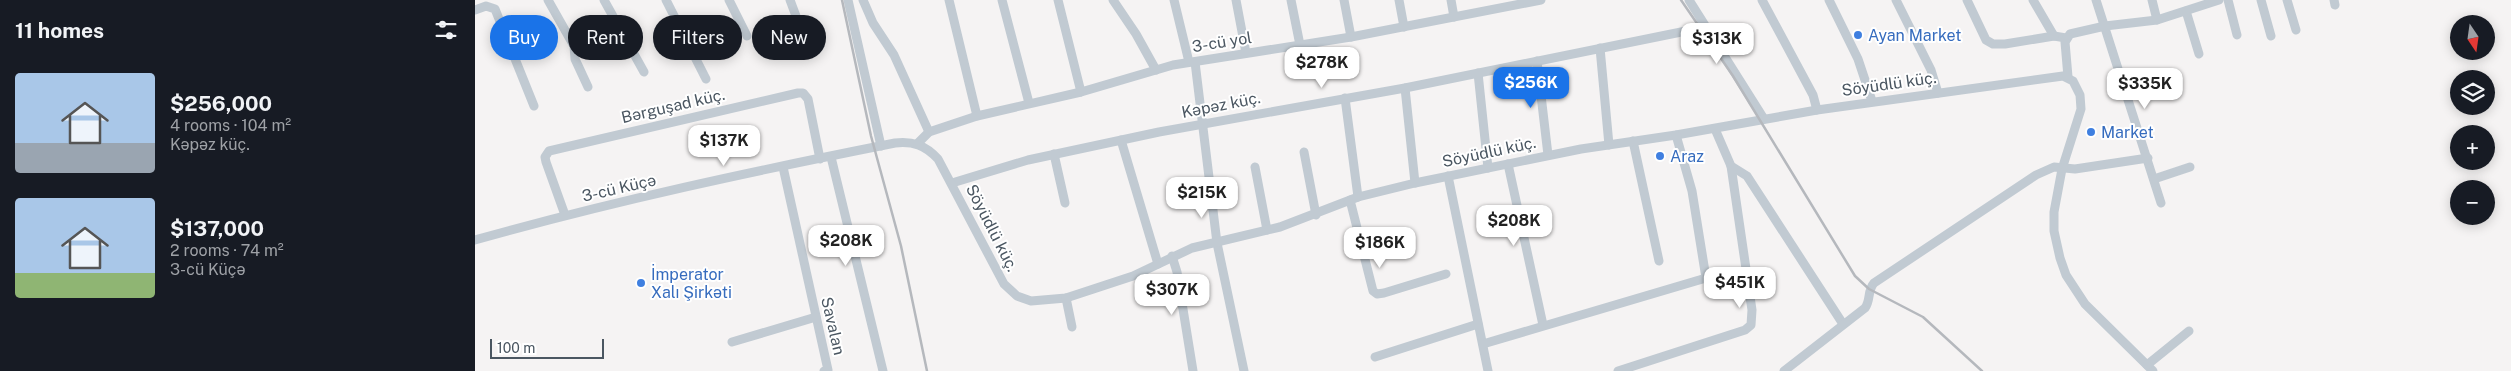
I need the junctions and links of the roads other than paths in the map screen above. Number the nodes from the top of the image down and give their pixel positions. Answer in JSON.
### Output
{"nodes":[{"id":1,"x":549,"y":0,"type":"edge"},
{"id":2,"x":605,"y":0,"type":"edge"},
{"id":3,"x":666,"y":0,"type":"edge"},
{"id":4,"x":729,"y":0,"type":"edge"},
{"id":5,"x":791,"y":0,"type":"edge"},
{"id":6,"x":848,"y":0,"type":"edge"},
{"id":7,"x":863,"y":0,"type":"edge"},
{"id":8,"x":949,"y":0,"type":"edge"},
{"id":9,"x":1002,"y":0,"type":"edge"},
{"id":10,"x":1058,"y":0,"type":"edge"},
{"id":11,"x":1113,"y":0,"type":"edge"},
{"id":12,"x":1174,"y":0,"type":"edge"},
{"id":13,"x":1236,"y":0,"type":"edge"},
{"id":14,"x":1291,"y":0,"type":"edge"},
{"id":15,"x":1344,"y":0,"type":"edge"},
{"id":16,"x":1399,"y":0,"type":"edge"},
{"id":17,"x":1451,"y":0,"type":"edge"},
{"id":18,"x":1541,"y":0,"type":"edge"},
{"id":19,"x":1689,"y":0,"type":"edge"},
{"id":20,"x":1762,"y":0,"type":"edge"},
{"id":21,"x":1829,"y":0,"type":"edge"},
{"id":22,"x":1895,"y":0,"type":"edge"},
{"id":23,"x":1967,"y":0,"type":"edge"},
{"id":24,"x":2033,"y":0,"type":"edge"},
{"id":25,"x":2096,"y":0,"type":"edge"},
{"id":26,"x":2152,"y":0,"type":"edge"},
{"id":27,"x":2219,"y":0,"type":"edge"},
{"id":28,"x":2227,"y":0,"type":"edge"},
{"id":29,"x":2261,"y":0,"type":"edge"},
{"id":30,"x":2287,"y":0,"type":"edge"},
{"id":31,"x":2202,"y":3,"type":"edge"},
{"id":32,"x":1508,"y":4,"type":"edge"},
{"id":33,"x":475,"y":10,"type":"edge"},
{"id":34,"x":2186,"y":12,"type":"junction"},
{"id":35,"x":796,"y":15,"type":"edge"},
{"id":36,"x":1454,"y":17,"type":"junction"},
{"id":37,"x":2157,"y":20,"type":"junction"},
{"id":38,"x":1703,"y":24,"type":"junction"},
{"id":39,"x":2105,"y":26,"type":"junction"},
{"id":40,"x":1404,"y":27,"type":"junction"},
{"id":41,"x":2296,"y":30,"type":"dead end"},
{"id":42,"x":2237,"y":35,"type":"dead end"},
{"id":43,"x":747,"y":36,"type":"dead end"},
{"id":44,"x":2054,"y":36,"type":"junction"},
{"id":45,"x":2271,"y":36,"type":"dead end"},
{"id":46,"x":1351,"y":37,"type":"junction"},
{"id":47,"x":2066,"y":38,"type":"junction"},
{"id":48,"x":1300,"y":44,"type":"junction"},
{"id":49,"x":1599,"y":48,"type":"junction"},
{"id":50,"x":1246,"y":53,"type":"junction"},
{"id":51,"x":2199,"y":54,"type":"dead end"},
{"id":52,"x":1537,"y":61,"type":"junction"},
{"id":53,"x":1192,"y":62,"type":"junction"},
{"id":54,"x":1156,"y":70,"type":"junction"},
{"id":55,"x":644,"y":72,"type":"dead end"},
{"id":56,"x":1478,"y":73,"type":"junction"},
{"id":57,"x":2068,"y":77,"type":"junction"},
{"id":58,"x":706,"y":79,"type":"dead end"},
{"id":59,"x":588,"y":87,"type":"dead end"},
{"id":60,"x":1405,"y":88,"type":"junction"},
{"id":61,"x":1081,"y":92,"type":"junction"},
{"id":62,"x":1938,"y":93,"type":"junction"},
{"id":63,"x":1345,"y":98,"type":"junction"},
{"id":64,"x":1871,"y":102,"type":"junction"},
{"id":65,"x":1029,"y":103,"type":"junction"},
{"id":66,"x":534,"y":106,"type":"dead end"},
{"id":67,"x":1817,"y":110,"type":"junction"},
{"id":68,"x":977,"y":116,"type":"junction"},
{"id":69,"x":1763,"y":119,"type":"junction"},
{"id":70,"x":1204,"y":123,"type":"junction"},
{"id":71,"x":1715,"y":128,"type":"junction"},
{"id":72,"x":929,"y":132,"type":"junction"},
{"id":73,"x":1676,"y":135,"type":"junction"},
{"id":74,"x":1121,"y":140,"type":"junction"},
{"id":75,"x":1633,"y":141,"type":"junction"},
{"id":76,"x":918,"y":143,"type":"junction"},
{"id":77,"x":1609,"y":144,"type":"junction"},
{"id":78,"x":881,"y":146,"type":"junction"},
{"id":79,"x":1304,"y":152,"type":"dead end"},
{"id":80,"x":1055,"y":154,"type":"junction"},
{"id":81,"x":1548,"y":155,"type":"junction"},
{"id":82,"x":831,"y":157,"type":"junction"},
{"id":83,"x":2148,"y":158,"type":"junction"},
{"id":84,"x":820,"y":159,"type":"junction"},
{"id":85,"x":1508,"y":164,"type":"junction"},
{"id":86,"x":1731,"y":166,"type":"junction"},
{"id":87,"x":783,"y":167,"type":"junction"},
{"id":88,"x":1255,"y":167,"type":"dead end"},
{"id":89,"x":2190,"y":167,"type":"dead end"},
{"id":90,"x":1488,"y":168,"type":"junction"},
{"id":91,"x":2062,"y":169,"type":"junction"},
{"id":92,"x":1448,"y":176,"type":"junction"},
{"id":93,"x":2154,"y":179,"type":"junction"},
{"id":94,"x":952,"y":183,"type":"junction"},
{"id":95,"x":1415,"y":183,"type":"junction"},
{"id":96,"x":1354,"y":198,"type":"junction"},
{"id":97,"x":1065,"y":203,"type":"dead end"},
{"id":98,"x":2161,"y":203,"type":"dead end"},
{"id":99,"x":565,"y":215,"type":"junction"},
{"id":100,"x":1316,"y":215,"type":"junction"},
{"id":101,"x":1267,"y":230,"type":"junction"},
{"id":102,"x":475,"y":240,"type":"edge"},
{"id":103,"x":1217,"y":243,"type":"junction"},
{"id":104,"x":1172,"y":256,"type":"junction"},
{"id":105,"x":1659,"y":261,"type":"dead end"},
{"id":106,"x":1158,"y":264,"type":"junction"},
{"id":107,"x":1446,"y":274,"type":"dead end"},
{"id":108,"x":1066,"y":298,"type":"junction"},
{"id":109,"x":816,"y":317,"type":"junction"},
{"id":110,"x":1478,"y":324,"type":"junction"},
{"id":111,"x":1843,"y":324,"type":"junction"},
{"id":112,"x":1543,"y":325,"type":"junction"},
{"id":113,"x":1072,"y":326,"type":"dead end"},
{"id":114,"x":2189,"y":332,"type":"dead end"},
{"id":115,"x":731,"y":342,"type":"dead end"},
{"id":116,"x":1483,"y":344,"type":"junction"},
{"id":117,"x":1375,"y":357,"type":"dead end"},
{"id":118,"x":2150,"y":368,"type":"edge"},
{"id":119,"x":827,"y":371,"type":"edge"},
{"id":120,"x":883,"y":371,"type":"edge"},
{"id":121,"x":1193,"y":371,"type":"edge"},
{"id":122,"x":1243,"y":371,"type":"edge"},
{"id":123,"x":1488,"y":371,"type":"edge"},
{"id":124,"x":1618,"y":371,"type":"edge"},
{"id":125,"x":1784,"y":371,"type":"edge"}],
"edges":[{"from":1,"to":59,"type":"street"},
{"from":2,"to":55,"type":"street"},
{"from":3,"to":58,"type":"street"},
{"from":4,"to":43,"type":"street"},
{"from":5,"to":35,"type":"street"},
{"from":6,"to":78,"type":"street"},
{"from":7,"to":72,"type":"street"},
{"from":8,"to":68,"type":"street"},
{"from":9,"to":65,"type":"street"},
{"from":10,"to":61,"type":"street"},
{"from":11,"to":54,"type":"street"},
{"from":12,"to":53,"type":"street"},
{"from":13,"to":50,"type":"street"},
{"from":14,"to":48,"type":"street"},
{"from":15,"to":46,"type":"street"},
{"from":16,"to":40,"type":"street"},
{"from":17,"to":36,"type":"street"},
{"from":18,"to":32,"type":"street","name":"3-cü yol"},
{"from":19,"to":38,"type":"street"},
{"from":20,"to":67,"type":"street"},
{"from":21,"to":64,"type":"street"},
{"from":22,"to":62,"type":"street"},
{"from":23,"to":44,"type":"street"},
{"from":24,"to":44,"type":"street"},
{"from":25,"to":39,"type":"street"},
{"from":26,"to":37,"type":"street"},
{"from":27,"to":31,"type":"street"},
{"from":28,"to":42,"type":"street"},
{"from":29,"to":45,"type":"street"},
{"from":30,"to":41,"type":"street"},
{"from":31,"to":34,"type":"street"},
{"from":32,"to":36,"type":"street","name":"3-cü yol"},
{"from":33,"to":66,"type":"street"},
{"from":34,"to":37,"type":"street"},
{"from":34,"to":51,"type":"street"},
{"from":36,"to":40,"type":"street","name":"3-cü yol"},
{"from":37,"to":39,"type":"street"},
{"from":38,"to":49,"type":"street","name":"Kəpəz küç."},
{"from":38,"to":69,"type":"street"},
{"from":39,"to":47,"type":"street"},
{"from":39,"to":83,"type":"street"},
{"from":40,"to":46,"type":"street","name":"3-cü yol"},
{"from":44,"to":47,"type":"street"},
{"from":46,"to":48,"type":"street","name":"3-cü yol"},
{"from":47,"to":57,"type":"street"},
{"from":48,"to":50,"type":"street","name":"3-cü yol"},
{"from":49,"to":52,"type":"street","name":"Kəpəz küç."},
{"from":49,"to":77,"type":"street"},
{"from":50,"to":53,"type":"street","name":"3-cü yol"},
{"from":52,"to":56,"type":"street","name":"Kəpəz küç."},
{"from":52,"to":81,"type":"street"},
{"from":53,"to":54,"type":"street","name":"3-cü yol"},
{"from":53,"to":70,"type":"street"},
{"from":54,"to":61,"type":"street","name":"3-cü yol"},
{"from":56,"to":60,"type":"street","name":"Kəpəz küç."},
{"from":56,"to":90,"type":"street"},
{"from":57,"to":62,"type":"street","name":"Söyüdlü küç."},
{"from":57,"to":91,"type":"street"},
{"from":60,"to":63,"type":"street","name":"Kəpəz küç."},
{"from":60,"to":95,"type":"street"},
{"from":61,"to":65,"type":"street","name":"3-cü yol"},
{"from":62,"to":64,"type":"street","name":"Söyüdlü küç."},
{"from":63,"to":70,"type":"street","name":"Kəpəz küç."},
{"from":63,"to":96,"type":"street"},
{"from":64,"to":67,"type":"street","name":"Söyüdlü küç."},
{"from":65,"to":68,"type":"street","name":"3-cü yol"},
{"from":67,"to":69,"type":"street","name":"Söyüdlü küç."},
{"from":68,"to":72,"type":"street","name":"3-cü yol"},
{"from":69,"to":71,"type":"street","name":"Söyüdlü küç."},
{"from":70,"to":74,"type":"street","name":"Kəpəz küç."},
{"from":70,"to":103,"type":"street"},
{"from":71,"to":73,"type":"street","name":"Söyüdlü küç."},
{"from":71,"to":86,"type":"street"},
{"from":72,"to":76,"type":"street","name":"3-cü yol"},
{"from":73,"to":75,"type":"street","name":"Söyüdlü küç."},
{"from":73,"to":112,"type":"street"},
{"from":74,"to":80,"type":"street","name":"Kəpəz küç."},
{"from":74,"to":106,"type":"street"},
{"from":75,"to":77,"type":"street","name":"Söyüdlü küç."},
{"from":75,"to":105,"type":"street"},
{"from":76,"to":78,"type":"street","name":"3-cü Küçə"},
{"from":76,"to":94,"type":"street","name":"Söyüdlü küç."},
{"from":77,"to":81,"type":"street","name":"Söyüdlü küç."},
{"from":78,"to":82,"type":"street","name":"3-cü Küçə"},
{"from":79,"to":100,"type":"street"},
{"from":80,"to":94,"type":"street","name":"Kəpəz küç."},
{"from":80,"to":97,"type":"street"},
{"from":81,"to":85,"type":"street","name":"Söyüdlü küç."},
{"from":82,"to":84,"type":"street","name":"3-cü Küçə"},
{"from":82,"to":120,"type":"street"},
{"from":83,"to":91,"type":"street"},
{"from":83,"to":93,"type":"street"},
{"from":84,"to":87,"type":"street","name":"3-cü Küçə"},
{"from":84,"to":99,"type":"street","name":"Bərguşad küç."},
{"from":85,"to":90,"type":"street","name":"Söyüdlü küç."},
{"from":85,"to":112,"type":"street"},
{"from":86,"to":111,"type":"street"},
{"from":86,"to":124,"type":"street"},
{"from":87,"to":99,"type":"street","name":"3-cü Küçə"},
{"from":87,"to":109,"type":"street","name":"Savalan"},
{"from":88,"to":101,"type":"street"},
{"from":89,"to":93,"type":"street"},
{"from":90,"to":92,"type":"street","name":"Söyüdlü küç."},
{"from":91,"to":111,"type":"street"},
{"from":91,"to":118,"type":"street"},
{"from":92,"to":95,"type":"street","name":"Söyüdlü küç."},
{"from":92,"to":110,"type":"street"},
{"from":93,"to":98,"type":"street"},
{"from":94,"to":108,"type":"street","name":"Söyüdlü küç."},
{"from":95,"to":96,"type":"street","name":"Söyüdlü küç."},
{"from":96,"to":100,"type":"street","name":"Söyüdlü küç."},
{"from":96,"to":107,"type":"street"},
{"from":99,"to":102,"type":"street","name":"3-cü Küçə"},
{"from":100,"to":101,"type":"street","name":"Söyüdlü küç."},
{"from":101,"to":103,"type":"street","name":"Söyüdlü küç."},
{"from":103,"to":104,"type":"street","name":"Söyüdlü küç."},
{"from":103,"to":122,"type":"street"},
{"from":104,"to":106,"type":"street","name":"Söyüdlü küç."},
{"from":104,"to":121,"type":"street"},
{"from":106,"to":108,"type":"street","name":"Söyüdlü küç."},
{"from":108,"to":113,"type":"street"},
{"from":109,"to":115,"type":"street"},
{"from":109,"to":119,"type":"street","name":"Savalan"},
{"from":110,"to":116,"type":"street"},
{"from":110,"to":117,"type":"street"},
{"from":111,"to":125,"type":"street"},
{"from":112,"to":116,"type":"street"},
{"from":114,"to":118,"type":"street"},
{"from":116,"to":123,"type":"street"}]}
